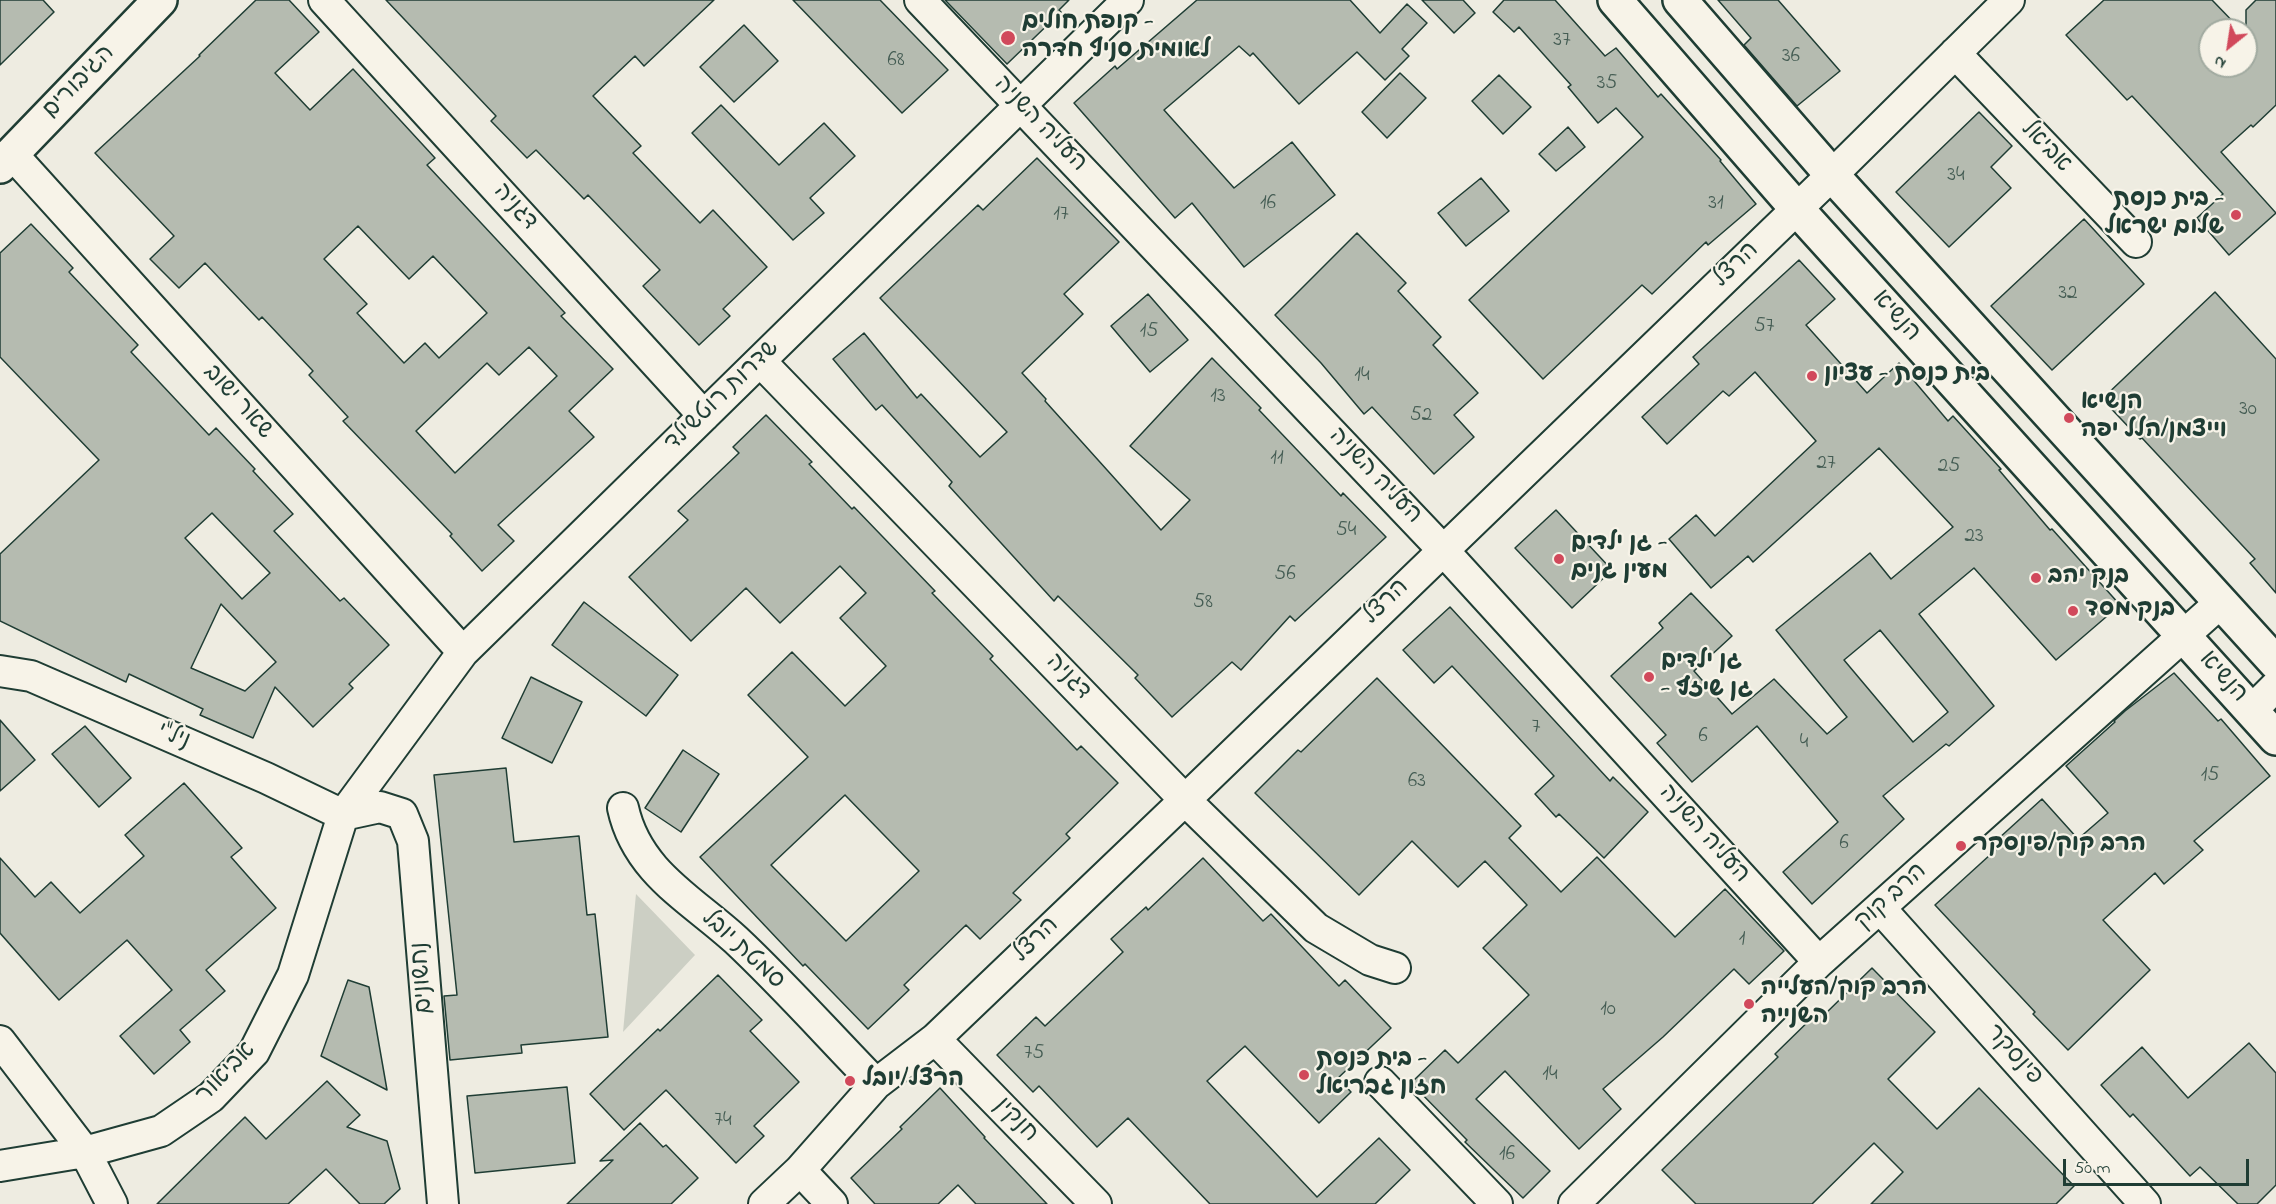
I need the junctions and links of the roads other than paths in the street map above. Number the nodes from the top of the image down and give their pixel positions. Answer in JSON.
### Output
{"nodes":[{"id":1,"x":160,"y":0,"type":"edge"},
{"id":2,"x":324,"y":0,"type":"edge"},
{"id":3,"x":920,"y":0,"type":"edge"},
{"id":4,"x":1128,"y":0,"type":"edge"},
{"id":5,"x":1615,"y":0,"type":"edge"},
{"id":6,"x":1680,"y":0,"type":"edge"},
{"id":7,"x":2010,"y":0,"type":"edge"},
{"id":8,"x":1955,"y":53,"type":"junction"},
{"id":9,"x":1020,"y":106,"type":"junction"},
{"id":10,"x":6,"y":160,"type":"edge"},
{"id":11,"x":1832,"y":175,"type":"junction"},
{"id":12,"x":1797,"y":209,"type":"junction"},
{"id":13,"x":2136,"y":242,"type":"dead end"},
{"id":14,"x":760,"y":361,"type":"junction"},
{"id":15,"x":704,"y":416,"type":"junction"},
{"id":16,"x":1442,"y":549,"type":"junction"},
{"id":17,"x":2220,"y":603,"type":"junction"},
{"id":18,"x":2184,"y":636,"type":"junction"},
{"id":19,"x":462,"y":652,"type":"junction"},
{"id":20,"x":2276,"y":663,"type":"edge"},
{"id":21,"x":0,"y":671,"type":"edge"},
{"id":22,"x":2276,"y":686,"type":"edge"},
{"id":23,"x":2251,"y":711,"type":"junction"},
{"id":24,"x":2276,"y":738,"type":"edge"},
{"id":25,"x":1185,"y":800,"type":"junction"},
{"id":26,"x":623,"y":808,"type":"dead end"},
{"id":27,"x":343,"y":815,"type":"junction"},
{"id":28,"x":1880,"y":909,"type":"junction"},
{"id":29,"x":1819,"y":962,"type":"junction"},
{"id":30,"x":1395,"y":968,"type":"dead end"},
{"id":31,"x":934,"y":1039,"type":"junction"},
{"id":32,"x":0,"y":1041,"type":"edge"},
{"id":33,"x":1380,"y":1082,"type":"dead end"},
{"id":34,"x":876,"y":1084,"type":"junction"},
{"id":35,"x":85,"y":1152,"type":"junction"},
{"id":36,"x":0,"y":1166,"type":"edge"},
{"id":37,"x":800,"y":1170,"type":"junction"},
{"id":38,"x":2139,"y":1202,"type":"edge"},
{"id":39,"x":112,"y":1204,"type":"edge"},
{"id":40,"x":443,"y":1204,"type":"edge"},
{"id":41,"x":764,"y":1204,"type":"edge"},
{"id":42,"x":832,"y":1204,"type":"edge"},
{"id":43,"x":1096,"y":1204,"type":"edge"},
{"id":44,"x":1497,"y":1204,"type":"edge"},
{"id":45,"x":1574,"y":1204,"type":"edge"}],
"edges":[{"from":1,"to":10,"type":"main road","name":"הגיבורים"},
{"from":2,"to":15,"type":"street","name":"דגניה"},
{"from":3,"to":9,"type":"street","name":"העליה השניה"},
{"from":4,"to":9,"type":"street","name":"שדרות רוטשילד"},
{"from":5,"to":12,"type":"main road","name":"הנשיא"},
{"from":6,"to":11,"type":"main road","name":"הנשיא"},
{"from":7,"to":8,"type":"street","name":"הרצל"},
{"from":8,"to":11,"type":"street","name":"הרצל"},
{"from":8,"to":13,"type":"street","name":"אביאל"},
{"from":9,"to":14,"type":"street","name":"שדרות רוטשילד"},
{"from":9,"to":16,"type":"street","name":"העליה השניה"},
{"from":10,"to":19,"type":"street","name":"שאר ישוב"},
{"from":11,"to":12,"type":"street","name":"הרצל"},
{"from":11,"to":17,"type":"main road","name":"הנשיא"},
{"from":12,"to":16,"type":"street","name":"הרצל"},
{"from":12,"to":18,"type":"main road","name":"הנשיא"},
{"from":14,"to":15,"type":"street","name":"שדרות רוטשילד"},
{"from":14,"to":25,"type":"street","name":"דגניה"},
{"from":15,"to":19,"type":"street","name":"שדרות רוטשילד"},
{"from":16,"to":25,"type":"street","name":"הרצל"},
{"from":16,"to":29,"type":"street","name":"העליה השניה"},
{"from":17,"to":18,"type":"street","name":"הרב קוק"},
{"from":17,"to":20,"type":"main road","name":"הנשיא"},
{"from":18,"to":23,"type":"main road","name":"הנשיא"},
{"from":18,"to":28,"type":"street","name":"הרב קוק"},
{"from":19,"to":27,"type":"street","name":"שדרות רוטשילד"},
{"from":21,"to":27,"type":"street","name":"ניל\"י"},
{"from":22,"to":23,"type":"street"},
{"from":23,"to":24,"type":"main road","name":"הנשיא"},
{"from":25,"to":30,"type":"street","name":"דגניה"},
{"from":25,"to":31,"type":"street","name":"הרצל"},
{"from":26,"to":34,"type":"street","name":"סמטת יובל"},
{"from":27,"to":35,"type":"street","name":"אביאור"},
{"from":27,"to":40,"type":"street","name":"נחשונים"},
{"from":28,"to":29,"type":"street","name":"הרב קוק"},
{"from":28,"to":38,"type":"street","name":"פינסקר"},
{"from":29,"to":45,"type":"street","name":"הרב קוק"},
{"from":31,"to":34,"type":"street","name":"הרצל"},
{"from":31,"to":43,"type":"street","name":"חנקין"},
{"from":32,"to":35,"type":"street"},
{"from":33,"to":44,"type":"street"},
{"from":34,"to":37,"type":"street","name":"הרצל"},
{"from":35,"to":36,"type":"street","name":"אביאור"},
{"from":35,"to":39,"type":"street"},
{"from":37,"to":41,"type":"street","name":"הרצל"},
{"from":37,"to":42,"type":"street"}]}
